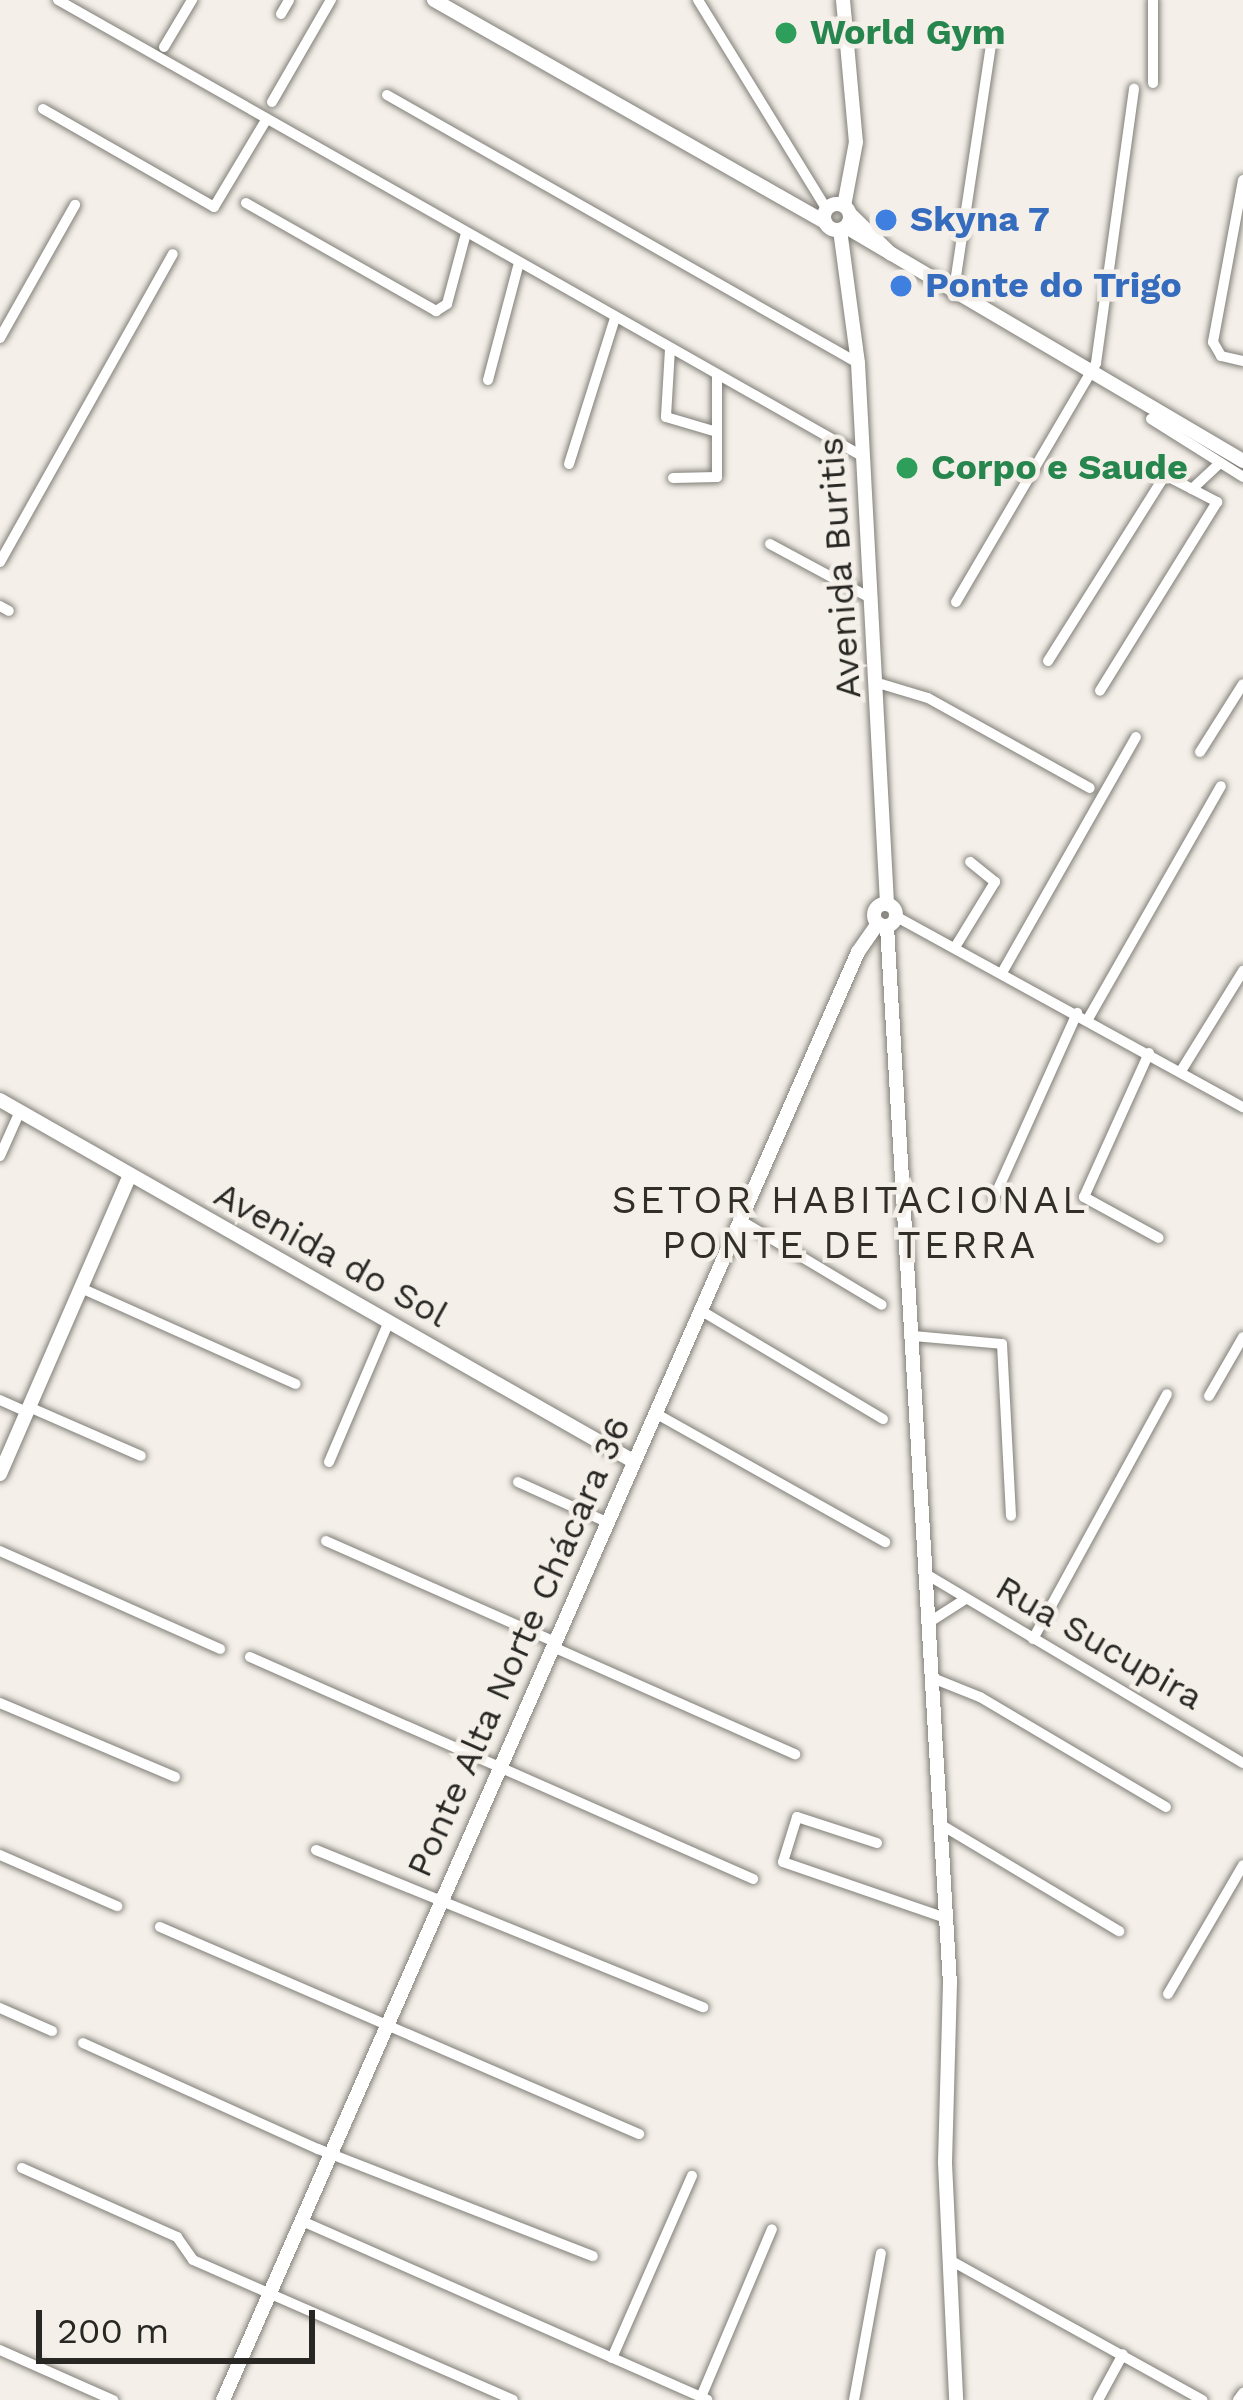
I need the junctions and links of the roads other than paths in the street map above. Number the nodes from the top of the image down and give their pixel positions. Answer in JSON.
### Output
{"nodes":[{"id":1,"x":58,"y":0,"type":"edge"},
{"id":2,"x":192,"y":0,"type":"edge"},
{"id":3,"x":289,"y":0,"type":"edge"},
{"id":4,"x":331,"y":0,"type":"edge"},
{"id":5,"x":434,"y":0,"type":"edge"},
{"id":6,"x":698,"y":0,"type":"edge"},
{"id":7,"x":843,"y":0,"type":"edge"},
{"id":8,"x":1153,"y":0,"type":"edge"},
{"id":9,"x":281,"y":14,"type":"dead end"},
{"id":10,"x":991,"y":44,"type":"dead end"},
{"id":11,"x":164,"y":46,"type":"dead end"},
{"id":12,"x":1153,"y":83,"type":"dead end"},
{"id":13,"x":1134,"y":88,"type":"dead end"},
{"id":14,"x":387,"y":95,"type":"dead end"},
{"id":15,"x":272,"y":103,"type":"dead end"},
{"id":16,"x":43,"y":109,"type":"dead end"},
{"id":17,"x":266,"y":120,"type":"junction"},
{"id":18,"x":1243,"y":180,"type":"edge"},
{"id":19,"x":246,"y":203,"type":"dead end"},
{"id":20,"x":76,"y":205,"type":"dead end"},
{"id":21,"x":839,"y":218,"type":"junction"},
{"id":22,"x":466,"y":233,"type":"junction"},
{"id":23,"x":173,"y":254,"type":"dead end"},
{"id":24,"x":519,"y":263,"type":"junction"},
{"id":25,"x":953,"y":296,"type":"junction"},
{"id":26,"x":615,"y":318,"type":"junction"},
{"id":27,"x":0,"y":338,"type":"edge"},
{"id":28,"x":670,"y":350,"type":"junction"},
{"id":29,"x":1243,"y":361,"type":"edge"},
{"id":30,"x":858,"y":363,"type":"junction"},
{"id":31,"x":1092,"y":374,"type":"junction"},
{"id":32,"x":717,"y":377,"type":"junction"},
{"id":33,"x":488,"y":380,"type":"dead end"},
{"id":34,"x":1151,"y":419,"type":"dead end"},
{"id":35,"x":717,"y":432,"type":"junction"},
{"id":36,"x":862,"y":456,"type":"junction"},
{"id":37,"x":1230,"y":459,"type":"edge"},
{"id":38,"x":569,"y":464,"type":"dead end"},
{"id":39,"x":1243,"y":477,"type":"edge"},
{"id":40,"x":673,"y":478,"type":"dead end"},
{"id":41,"x":1192,"y":489,"type":"junction"},
{"id":42,"x":770,"y":544,"type":"dead end"},
{"id":43,"x":0,"y":562,"type":"edge"},
{"id":44,"x":872,"y":599,"type":"junction"},
{"id":45,"x":956,"y":602,"type":"dead end"},
{"id":46,"x":1048,"y":661,"type":"dead end"},
{"id":47,"x":878,"y":683,"type":"junction"},
{"id":48,"x":1243,"y":684,"type":"edge"},
{"id":49,"x":1100,"y":692,"type":"dead end"},
{"id":50,"x":1136,"y":737,"type":"dead end"},
{"id":51,"x":1201,"y":752,"type":"dead end"},
{"id":52,"x":1221,"y":785,"type":"dead end"},
{"id":53,"x":1090,"y":788,"type":"dead end"},
{"id":54,"x":970,"y":862,"type":"dead end"},
{"id":55,"x":887,"y":918,"type":"junction"},
{"id":56,"x":957,"y":944,"type":"junction"},
{"id":57,"x":1004,"y":971,"type":"junction"},
{"id":58,"x":1243,"y":971,"type":"edge"},
{"id":59,"x":1083,"y":1016,"type":"junction"},
{"id":60,"x":1149,"y":1053,"type":"junction"},
{"id":61,"x":1181,"y":1071,"type":"junction"},
{"id":62,"x":0,"y":1100,"type":"edge"},
{"id":63,"x":1243,"y":1107,"type":"edge"},
{"id":64,"x":20,"y":1111,"type":"junction"},
{"id":65,"x":0,"y":1156,"type":"edge"},
{"id":66,"x":129,"y":1177,"type":"junction"},
{"id":67,"x":994,"y":1198,"type":"dead end"},
{"id":68,"x":740,"y":1220,"type":"junction"},
{"id":69,"x":1159,"y":1238,"type":"dead end"},
{"id":70,"x":81,"y":1288,"type":"junction"},
{"id":71,"x":882,"y":1305,"type":"dead end"},
{"id":72,"x":700,"y":1310,"type":"junction"},
{"id":73,"x":388,"y":1321,"type":"junction"},
{"id":74,"x":913,"y":1336,"type":"junction"},
{"id":75,"x":1243,"y":1337,"type":"edge"},
{"id":76,"x":296,"y":1384,"type":"dead end"},
{"id":77,"x":1167,"y":1394,"type":"dead end"},
{"id":78,"x":1209,"y":1396,"type":"dead end"},
{"id":79,"x":0,"y":1400,"type":"edge"},
{"id":80,"x":28,"y":1410,"type":"junction"},
{"id":81,"x":655,"y":1412,"type":"junction"},
{"id":82,"x":884,"y":1419,"type":"dead end"},
{"id":83,"x":141,"y":1456,"type":"dead end"},
{"id":84,"x":633,"y":1461,"type":"junction"},
{"id":85,"x":329,"y":1462,"type":"dead end"},
{"id":86,"x":0,"y":1474,"type":"edge"},
{"id":87,"x":518,"y":1482,"type":"dead end"},
{"id":88,"x":1011,"y":1516,"type":"dead end"},
{"id":89,"x":609,"y":1523,"type":"junction"},
{"id":90,"x":326,"y":1541,"type":"dead end"},
{"id":91,"x":885,"y":1542,"type":"dead end"},
{"id":92,"x":0,"y":1551,"type":"edge"},
{"id":93,"x":926,"y":1574,"type":"junction"},
{"id":94,"x":964,"y":1600,"type":"junction"},
{"id":95,"x":928,"y":1623,"type":"junction"},
{"id":96,"x":1033,"y":1639,"type":"junction"},
{"id":97,"x":554,"y":1645,"type":"junction"},
{"id":98,"x":220,"y":1649,"type":"dead end"},
{"id":99,"x":250,"y":1657,"type":"dead end"},
{"id":100,"x":930,"y":1677,"type":"junction"},
{"id":101,"x":0,"y":1703,"type":"edge"},
{"id":102,"x":795,"y":1754,"type":"dead end"},
{"id":103,"x":1243,"y":1762,"type":"edge"},
{"id":104,"x":499,"y":1769,"type":"junction"},
{"id":105,"x":175,"y":1777,"type":"dead end"},
{"id":106,"x":1166,"y":1807,"type":"dead end"},
{"id":107,"x":940,"y":1825,"type":"junction"},
{"id":108,"x":877,"y":1844,"type":"dead end"},
{"id":109,"x":316,"y":1850,"type":"dead end"},
{"id":110,"x":0,"y":1855,"type":"edge"},
{"id":111,"x":1243,"y":1864,"type":"edge"},
{"id":112,"x":753,"y":1879,"type":"dead end"},
{"id":113,"x":443,"y":1896,"type":"junction"},
{"id":114,"x":117,"y":1906,"type":"dead end"},
{"id":115,"x":946,"y":1918,"type":"junction"},
{"id":116,"x":160,"y":1927,"type":"dead end"},
{"id":117,"x":1119,"y":1930,"type":"dead end"},
{"id":118,"x":1168,"y":1994,"type":"dead end"},
{"id":119,"x":703,"y":2007,"type":"dead end"},
{"id":120,"x":0,"y":2008,"type":"edge"},
{"id":121,"x":386,"y":2024,"type":"junction"},
{"id":122,"x":52,"y":2031,"type":"dead end"},
{"id":123,"x":83,"y":2043,"type":"dead end"},
{"id":124,"x":639,"y":2134,"type":"dead end"},
{"id":125,"x":333,"y":2155,"type":"junction"},
{"id":126,"x":22,"y":2168,"type":"dead end"},
{"id":127,"x":692,"y":2176,"type":"dead end"},
{"id":128,"x":302,"y":2221,"type":"junction"},
{"id":129,"x":772,"y":2229,"type":"dead end"},
{"id":130,"x":880,"y":2253,"type":"dead end"},
{"id":131,"x":593,"y":2257,"type":"dead end"},
{"id":132,"x":947,"y":2259,"type":"junction"},
{"id":133,"x":269,"y":2293,"type":"junction"},
{"id":134,"x":0,"y":2350,"type":"edge"},
{"id":135,"x":1123,"y":2354,"type":"junction"},
{"id":136,"x":612,"y":2357,"type":"junction"},
{"id":137,"x":704,"y":2399,"type":"edge"},
{"id":138,"x":113,"y":2400,"type":"edge"},
{"id":139,"x":224,"y":2400,"type":"edge"},
{"id":140,"x":513,"y":2400,"type":"edge"},
{"id":141,"x":854,"y":2400,"type":"edge"},
{"id":142,"x":956,"y":2400,"type":"edge"},
{"id":143,"x":1098,"y":2400,"type":"edge"},
{"id":144,"x":1202,"y":2400,"type":"edge"}],
"edges":[{"from":1,"to":17,"type":"street"},
{"from":2,"to":11,"type":"street"},
{"from":3,"to":9,"type":"street"},
{"from":4,"to":15,"type":"street"},
{"from":5,"to":21,"type":"street"},
{"from":6,"to":21,"type":"street"},
{"from":7,"to":21,"type":"street","name":"Avenida Buritis"},
{"from":8,"to":12,"type":"street"},
{"from":10,"to":25,"type":"street"},
{"from":13,"to":31,"type":"street"},
{"from":14,"to":30,"type":"street"},
{"from":16,"to":17,"type":"street"},
{"from":17,"to":22,"type":"street"},
{"from":18,"to":29,"type":"street"},
{"from":19,"to":22,"type":"street"},
{"from":20,"to":27,"type":"street"},
{"from":21,"to":25,"type":"street"},
{"from":21,"to":30,"type":"street","name":"Avenida Buritis"},
{"from":22,"to":24,"type":"street"},
{"from":23,"to":43,"type":"street"},
{"from":24,"to":26,"type":"street"},
{"from":24,"to":33,"type":"street"},
{"from":25,"to":31,"type":"street"},
{"from":26,"to":28,"type":"street"},
{"from":26,"to":38,"type":"street"},
{"from":28,"to":32,"type":"street"},
{"from":28,"to":35,"type":"street"},
{"from":30,"to":36,"type":"street","name":"Avenida Buritis"},
{"from":31,"to":37,"type":"street"},
{"from":31,"to":45,"type":"street"},
{"from":32,"to":35,"type":"street"},
{"from":32,"to":36,"type":"street"},
{"from":34,"to":37,"type":"street"},
{"from":35,"to":40,"type":"street"},
{"from":36,"to":44,"type":"street","name":"Avenida Buritis"},
{"from":37,"to":39,"type":"street"},
{"from":37,"to":41,"type":"street"},
{"from":41,"to":46,"type":"street"},
{"from":41,"to":49,"type":"street"},
{"from":42,"to":44,"type":"street"},
{"from":44,"to":47,"type":"street","name":"Avenida Buritis"},
{"from":47,"to":53,"type":"street"},
{"from":47,"to":55,"type":"street","name":"Avenida Buritis"},
{"from":48,"to":51,"type":"street"},
{"from":50,"to":57,"type":"street"},
{"from":52,"to":59,"type":"street"},
{"from":54,"to":56,"type":"street"},
{"from":55,"to":56,"type":"street"},
{"from":55,"to":68,"type":"street","name":"Ponte Alta Norte Chácara 36"},
{"from":55,"to":74,"type":"street","name":"Avenida Buritis"},
{"from":56,"to":57,"type":"street"},
{"from":57,"to":59,"type":"street"},
{"from":58,"to":61,"type":"street"},
{"from":59,"to":60,"type":"street"},
{"from":59,"to":67,"type":"street"},
{"from":60,"to":61,"type":"street"},
{"from":60,"to":69,"type":"street"},
{"from":61,"to":63,"type":"street"},
{"from":62,"to":64,"type":"street","name":"Avenida do Sol"},
{"from":64,"to":65,"type":"street"},
{"from":64,"to":66,"type":"street","name":"Avenida do Sol"},
{"from":66,"to":70,"type":"street"},
{"from":66,"to":73,"type":"street","name":"Avenida do Sol"},
{"from":68,"to":71,"type":"street"},
{"from":68,"to":72,"type":"street","name":"Ponte Alta Norte Chácara 36"},
{"from":70,"to":76,"type":"street"},
{"from":70,"to":80,"type":"street"},
{"from":72,"to":81,"type":"street","name":"Ponte Alta Norte Chácara 36"},
{"from":72,"to":82,"type":"street"},
{"from":73,"to":84,"type":"street","name":"Avenida do Sol"},
{"from":73,"to":85,"type":"street"},
{"from":74,"to":88,"type":"street"},
{"from":74,"to":93,"type":"street","name":"Avenida Buritis"},
{"from":75,"to":78,"type":"street"},
{"from":77,"to":96,"type":"street"},
{"from":79,"to":80,"type":"street"},
{"from":80,"to":83,"type":"street"},
{"from":80,"to":86,"type":"street"},
{"from":81,"to":84,"type":"street","name":"Ponte Alta Norte Chácara 36"},
{"from":81,"to":91,"type":"street"},
{"from":84,"to":89,"type":"street","name":"Ponte Alta Norte Chácara 36"},
{"from":87,"to":89,"type":"street"},
{"from":89,"to":97,"type":"street","name":"Ponte Alta Norte Chácara 36"},
{"from":90,"to":97,"type":"street"},
{"from":92,"to":98,"type":"street"},
{"from":93,"to":94,"type":"street","name":"Rua Sucupira"},
{"from":93,"to":95,"type":"street","name":"Avenida Buritis"},
{"from":94,"to":95,"type":"street"},
{"from":94,"to":96,"type":"street","name":"Rua Sucupira"},
{"from":95,"to":100,"type":"street","name":"Avenida Buritis"},
{"from":96,"to":103,"type":"street","name":"Rua Sucupira"},
{"from":97,"to":102,"type":"street"},
{"from":97,"to":104,"type":"street","name":"Ponte Alta Norte Chácara 36"},
{"from":99,"to":104,"type":"street"},
{"from":100,"to":106,"type":"street"},
{"from":100,"to":107,"type":"street","name":"Avenida Buritis"},
{"from":101,"to":105,"type":"street"},
{"from":104,"to":112,"type":"street"},
{"from":104,"to":113,"type":"street","name":"Ponte Alta Norte Chácara 36"},
{"from":107,"to":115,"type":"street","name":"Avenida Buritis"},
{"from":107,"to":117,"type":"street"},
{"from":108,"to":115,"type":"street"},
{"from":109,"to":113,"type":"street"},
{"from":110,"to":114,"type":"street"},
{"from":111,"to":118,"type":"street"},
{"from":113,"to":119,"type":"street"},
{"from":113,"to":121,"type":"street","name":"Ponte Alta Norte Chácara 36"},
{"from":115,"to":132,"type":"street","name":"Avenida Buritis"},
{"from":116,"to":121,"type":"street"},
{"from":120,"to":122,"type":"street"},
{"from":121,"to":124,"type":"street"},
{"from":121,"to":125,"type":"street","name":"Ponte Alta Norte Chácara 36"},
{"from":123,"to":125,"type":"street"},
{"from":125,"to":128,"type":"street","name":"Ponte Alta Norte Chácara 36"},
{"from":125,"to":131,"type":"street"},
{"from":126,"to":133,"type":"street"},
{"from":127,"to":136,"type":"street"},
{"from":128,"to":133,"type":"street","name":"Ponte Alta Norte Chácara 36"},
{"from":128,"to":136,"type":"street"},
{"from":129,"to":137,"type":"street"},
{"from":130,"to":141,"type":"street"},
{"from":132,"to":135,"type":"street"},
{"from":132,"to":142,"type":"street","name":"Avenida Buritis"},
{"from":133,"to":139,"type":"street","name":"Ponte Alta Norte Chácara 36"},
{"from":133,"to":140,"type":"street"},
{"from":134,"to":138,"type":"street"},
{"from":135,"to":143,"type":"street"},
{"from":135,"to":144,"type":"street"},
{"from":136,"to":137,"type":"street"}]}
